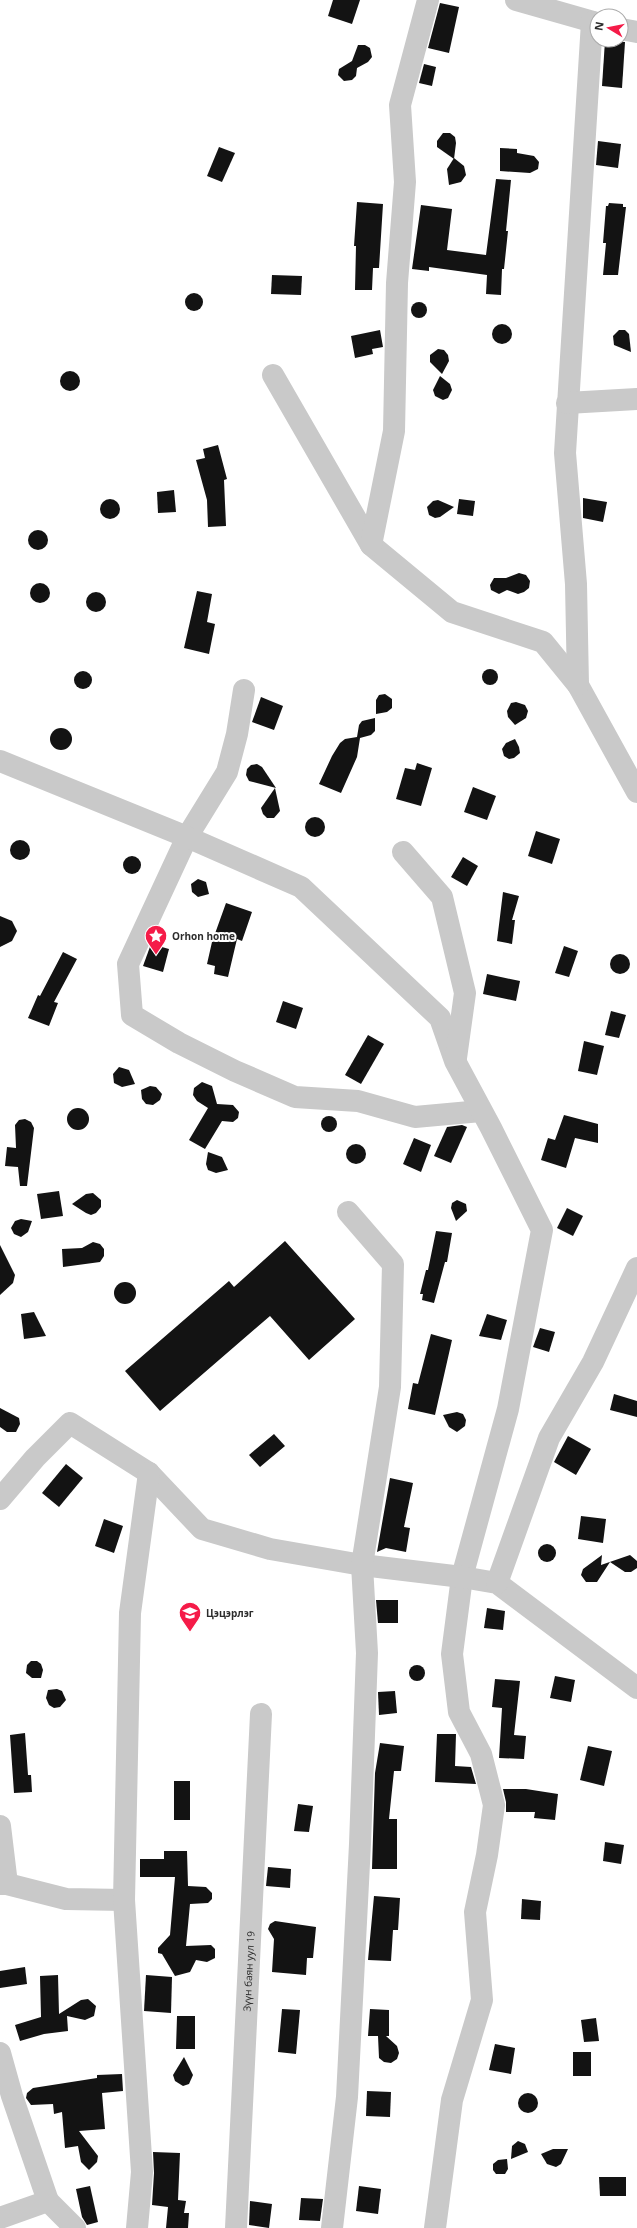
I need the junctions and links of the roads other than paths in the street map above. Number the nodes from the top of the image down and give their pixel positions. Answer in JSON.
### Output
{"nodes":[{"id":1,"x":428,"y":0,"type":"edge"},
{"id":2,"x":516,"y":0,"type":"edge"},
{"id":3,"x":589,"y":21,"type":"edge"},
{"id":4,"x":593,"y":48,"type":"edge"},
{"id":5,"x":273,"y":375,"type":"dead end"},
{"id":6,"x":637,"y":399,"type":"edge"},
{"id":7,"x":567,"y":403,"type":"junction"},
{"id":8,"x":371,"y":545,"type":"junction"},
{"id":9,"x":578,"y":685,"type":"junction"},
{"id":10,"x":244,"y":690,"type":"dead end"},
{"id":11,"x":0,"y":761,"type":"edge"},
{"id":12,"x":637,"y":792,"type":"edge"},
{"id":13,"x":187,"y":837,"type":"junction"},
{"id":14,"x":403,"y":852,"type":"dead end"},
{"id":15,"x":455,"y":1061,"type":"junction"},
{"id":16,"x":481,"y":1111,"type":"junction"},
{"id":17,"x":348,"y":1212,"type":"dead end"},
{"id":18,"x":637,"y":1268,"type":"edge"},
{"id":19,"x":149,"y":1473,"type":"junction"},
{"id":20,"x":0,"y":1500,"type":"edge"},
{"id":21,"x":362,"y":1565,"type":"junction"},
{"id":22,"x":462,"y":1577,"type":"junction"},
{"id":23,"x":497,"y":1584,"type":"junction"},
{"id":24,"x":637,"y":1688,"type":"edge"},
{"id":25,"x":261,"y":1714,"type":"dead end"},
{"id":26,"x":0,"y":1826,"type":"edge"},
{"id":27,"x":3,"y":1884,"type":"edge"},
{"id":28,"x":124,"y":1900,"type":"junction"},
{"id":29,"x":0,"y":2052,"type":"edge"},
{"id":30,"x":48,"y":2201,"type":"junction"},
{"id":31,"x":0,"y":2218,"type":"edge"},
{"id":32,"x":75,"y":2228,"type":"edge"},
{"id":33,"x":137,"y":2228,"type":"edge"},
{"id":34,"x":236,"y":2228,"type":"edge"},
{"id":35,"x":332,"y":2228,"type":"edge"},
{"id":36,"x":435,"y":2228,"type":"edge"}],
"edges":[{"from":1,"to":8,"type":"street"},
{"from":2,"to":3,"type":"street"},
{"from":4,"to":7,"type":"street"},
{"from":5,"to":8,"type":"street"},
{"from":6,"to":7,"type":"street"},
{"from":7,"to":9,"type":"street"},
{"from":8,"to":9,"type":"street"},
{"from":9,"to":12,"type":"street"},
{"from":10,"to":13,"type":"street"},
{"from":11,"to":13,"type":"street"},
{"from":13,"to":15,"type":"street"},
{"from":13,"to":16,"type":"street"},
{"from":14,"to":15,"type":"street"},
{"from":15,"to":16,"type":"street"},
{"from":16,"to":22,"type":"street"},
{"from":17,"to":21,"type":"street"},
{"from":18,"to":23,"type":"street"},
{"from":19,"to":20,"type":"street"},
{"from":19,"to":21,"type":"street"},
{"from":19,"to":28,"type":"street"},
{"from":21,"to":22,"type":"street"},
{"from":21,"to":35,"type":"street"},
{"from":22,"to":23,"type":"street"},
{"from":22,"to":36,"type":"street"},
{"from":23,"to":24,"type":"street"},
{"from":25,"to":34,"type":"street","name":"Зүүн баян уул 19"},
{"from":26,"to":27,"type":"street"},
{"from":27,"to":28,"type":"street"},
{"from":28,"to":33,"type":"street"},
{"from":29,"to":30,"type":"street"},
{"from":30,"to":31,"type":"street"},
{"from":30,"to":32,"type":"street"}]}
